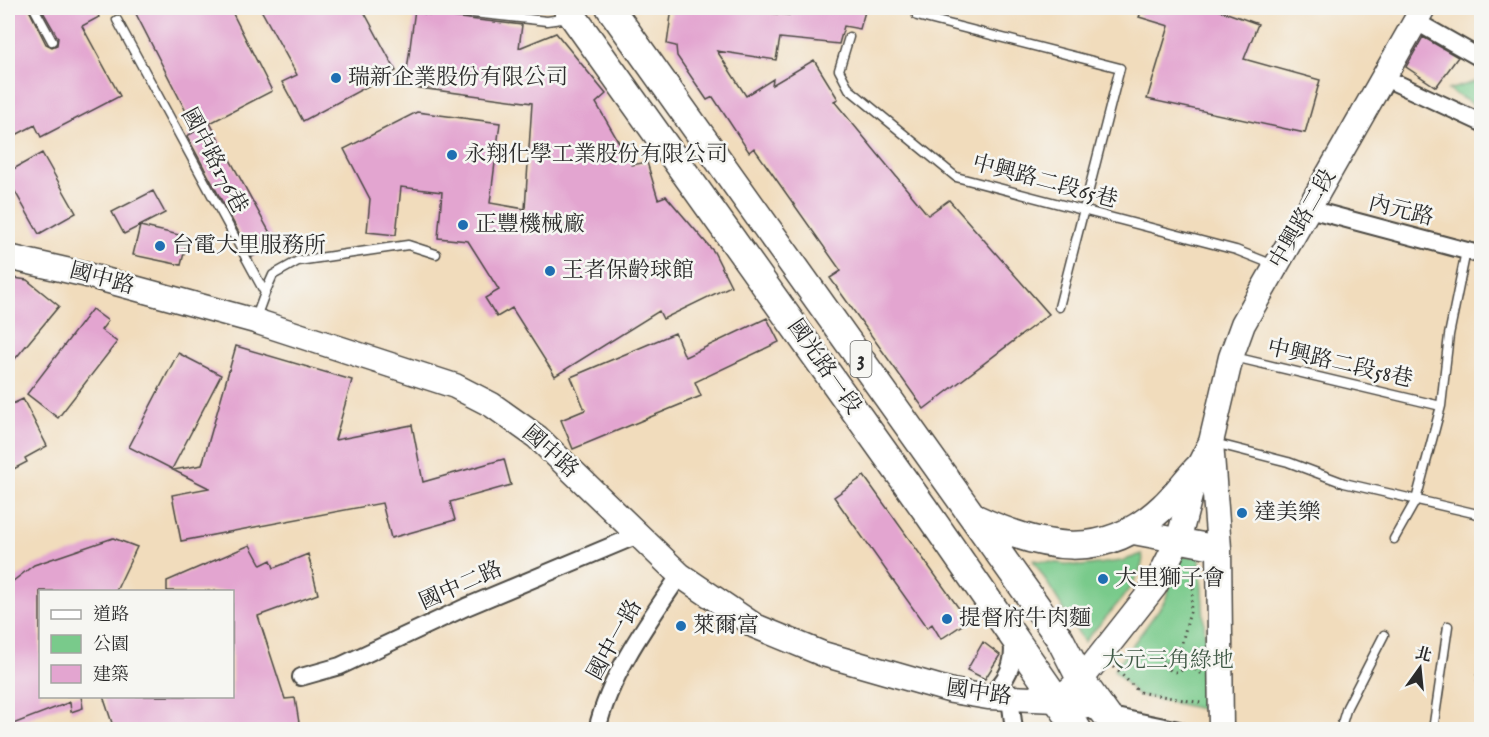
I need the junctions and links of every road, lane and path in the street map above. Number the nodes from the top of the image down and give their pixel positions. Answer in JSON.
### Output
{"nodes":[{"id":1,"x":34,"y":8,"type":"edge"},
{"id":2,"x":426,"y":8,"type":"edge"},
{"id":3,"x":610,"y":8,"type":"edge"},
{"id":4,"x":570,"y":13,"type":"edge"},
{"id":5,"x":1419,"y":14,"type":"edge"},
{"id":6,"x":917,"y":16,"type":"dead end"},
{"id":7,"x":117,"y":20,"type":"dead end"},
{"id":8,"x":849,"y":37,"type":"dead end"},
{"id":9,"x":52,"y":41,"type":"dead end"},
{"id":10,"x":1482,"y":59,"type":"edge"},
{"id":11,"x":1383,"y":77,"type":"junction"},
{"id":12,"x":1482,"y":123,"type":"edge"},
{"id":13,"x":1309,"y":209,"type":"junction"},
{"id":14,"x":1085,"y":212,"type":"junction"},
{"id":15,"x":1474,"y":253,"type":"edge"},
{"id":16,"x":436,"y":254,"type":"dead end"},
{"id":17,"x":8,"y":257,"type":"edge"},
{"id":18,"x":1277,"y":266,"type":"junction"},
{"id":19,"x":265,"y":293,"type":"junction"},
{"id":20,"x":1059,"y":307,"type":"dead end"},
{"id":21,"x":255,"y":321,"type":"junction"},
{"id":22,"x":1231,"y":357,"type":"junction"},
{"id":23,"x":1441,"y":406,"type":"junction"},
{"id":24,"x":1211,"y":442,"type":"junction"},
{"id":25,"x":1197,"y":469,"type":"junction"},
{"id":26,"x":1416,"y":500,"type":"junction"},
{"id":27,"x":1482,"y":515,"type":"edge"},
{"id":28,"x":974,"y":517,"type":"junction"},
{"id":29,"x":1128,"y":531,"type":"junction"},
{"id":30,"x":640,"y":534,"type":"junction"},
{"id":31,"x":1179,"y":538,"type":"junction"},
{"id":32,"x":1394,"y":539,"type":"dead end"},
{"id":33,"x":1219,"y":548,"type":"junction"},
{"id":34,"x":1196,"y":569,"type":"dead end"},
{"id":35,"x":680,"y":575,"type":"junction"},
{"id":36,"x":1448,"y":626,"type":"dead end"},
{"id":37,"x":1384,"y":635,"type":"dead end"},
{"id":38,"x":1012,"y":636,"type":"junction"},
{"id":39,"x":1179,"y":654,"type":"junction"},
{"id":40,"x":1168,"y":660,"type":"junction"},
{"id":41,"x":1105,"y":666,"type":"dead end"},
{"id":42,"x":1119,"y":671,"type":"junction"},
{"id":43,"x":1477,"y":674,"type":"dead end"},
{"id":44,"x":301,"y":677,"type":"dead end"},
{"id":45,"x":1081,"y":680,"type":"junction"},
{"id":46,"x":999,"y":697,"type":"junction"},
{"id":47,"x":1057,"y":700,"type":"junction"},
{"id":48,"x":1206,"y":704,"type":"dead end"},
{"id":49,"x":1112,"y":722,"type":"edge"},
{"id":50,"x":597,"y":729,"type":"edge"},
{"id":51,"x":1014,"y":729,"type":"edge"},
{"id":52,"x":1078,"y":729,"type":"edge"},
{"id":53,"x":1179,"y":729,"type":"edge"},
{"id":54,"x":1221,"y":729,"type":"edge"},
{"id":55,"x":1340,"y":729,"type":"edge"},
{"id":56,"x":1433,"y":729,"type":"edge"},
{"id":57,"x":1480,"y":729,"type":"edge"}],
"edges":[{"from":1,"to":9,"type":"lane"},
{"from":2,"to":4,"type":"lane"},
{"from":3,"to":28,"type":"main road","name":"國光路一段","number":"3"},
{"from":4,"to":38,"type":"main road","name":"國光路一段","number":"3"},
{"from":5,"to":10,"type":"street"},
{"from":5,"to":11,"type":"street","name":"中興路二段"},
{"from":6,"to":14,"type":"lane"},
{"from":7,"to":19,"type":"lane","name":"國中路176巷"},
{"from":8,"to":14,"type":"lane","name":"中興路二段65巷"},
{"from":11,"to":12,"type":"street"},
{"from":11,"to":13,"type":"street","name":"中興路二段"},
{"from":13,"to":15,"type":"street","name":"內元路"},
{"from":13,"to":18,"type":"street","name":"中興路二段"},
{"from":14,"to":18,"type":"lane","name":"中興路二段65巷"},
{"from":14,"to":20,"type":"lane"},
{"from":15,"to":23,"type":"lane","name":"中興路二段58巷"},
{"from":16,"to":19,"type":"lane"},
{"from":17,"to":21,"type":"street","name":"國中路"},
{"from":18,"to":22,"type":"street","name":"中興路二段"},
{"from":19,"to":21,"type":"lane"},
{"from":21,"to":30,"type":"street","name":"國中路"},
{"from":22,"to":23,"type":"lane","name":"中興路二段58巷"},
{"from":22,"to":24,"type":"street","name":"中興路二段"},
{"from":23,"to":26,"type":"lane","name":"中興路二段58巷"},
{"from":24,"to":25,"type":"street","name":"中興路二段"},
{"from":24,"to":26,"type":"lane"},
{"from":24,"to":33,"type":"street","name":"中興路二段"},
{"from":25,"to":29,"type":"main road"},
{"from":25,"to":31,"type":"street","name":"中興路二段"},
{"from":26,"to":27,"type":"lane"},
{"from":26,"to":32,"type":"lane","name":"中興路二段58巷"},
{"from":28,"to":29,"type":"main road"},
{"from":28,"to":45,"type":"main road","name":"國光路一段","number":"3"},
{"from":29,"to":31,"type":"street"},
{"from":30,"to":35,"type":"street","name":"國中路"},
{"from":30,"to":44,"type":"street","name":"國中二路"},
{"from":31,"to":33,"type":"street"},
{"from":31,"to":45,"type":"street","name":"中興路二段"},
{"from":33,"to":54,"type":"street","name":"中興路二段"},
{"from":34,"to":39,"type":"path"},
{"from":35,"to":46,"type":"street","name":"國中路"},
{"from":35,"to":50,"type":"street","name":"國中一路"},
{"from":36,"to":56,"type":"lane"},
{"from":37,"to":55,"type":"lane"},
{"from":38,"to":46,"type":"street"},
{"from":38,"to":47,"type":"main road","name":"國光路一段","number":"3"},
{"from":39,"to":40,"type":"path"},
{"from":39,"to":40,"type":"path"},
{"from":40,"to":42,"type":"path"},
{"from":41,"to":42,"type":"path"},
{"from":42,"to":48,"type":"path"},
{"from":43,"to":57,"type":"path"},
{"from":45,"to":47,"type":"street","name":"中興路二段"},
{"from":45,"to":49,"type":"main road","name":"國光路一段","number":"3"},
{"from":46,"to":47,"type":"street","name":"國中路"},
{"from":46,"to":51,"type":"street"},
{"from":47,"to":49,"type":"street"},
{"from":47,"to":52,"type":"main road","name":"國光路一段","number":"3"},
{"from":49,"to":53,"type":"street"}]}
